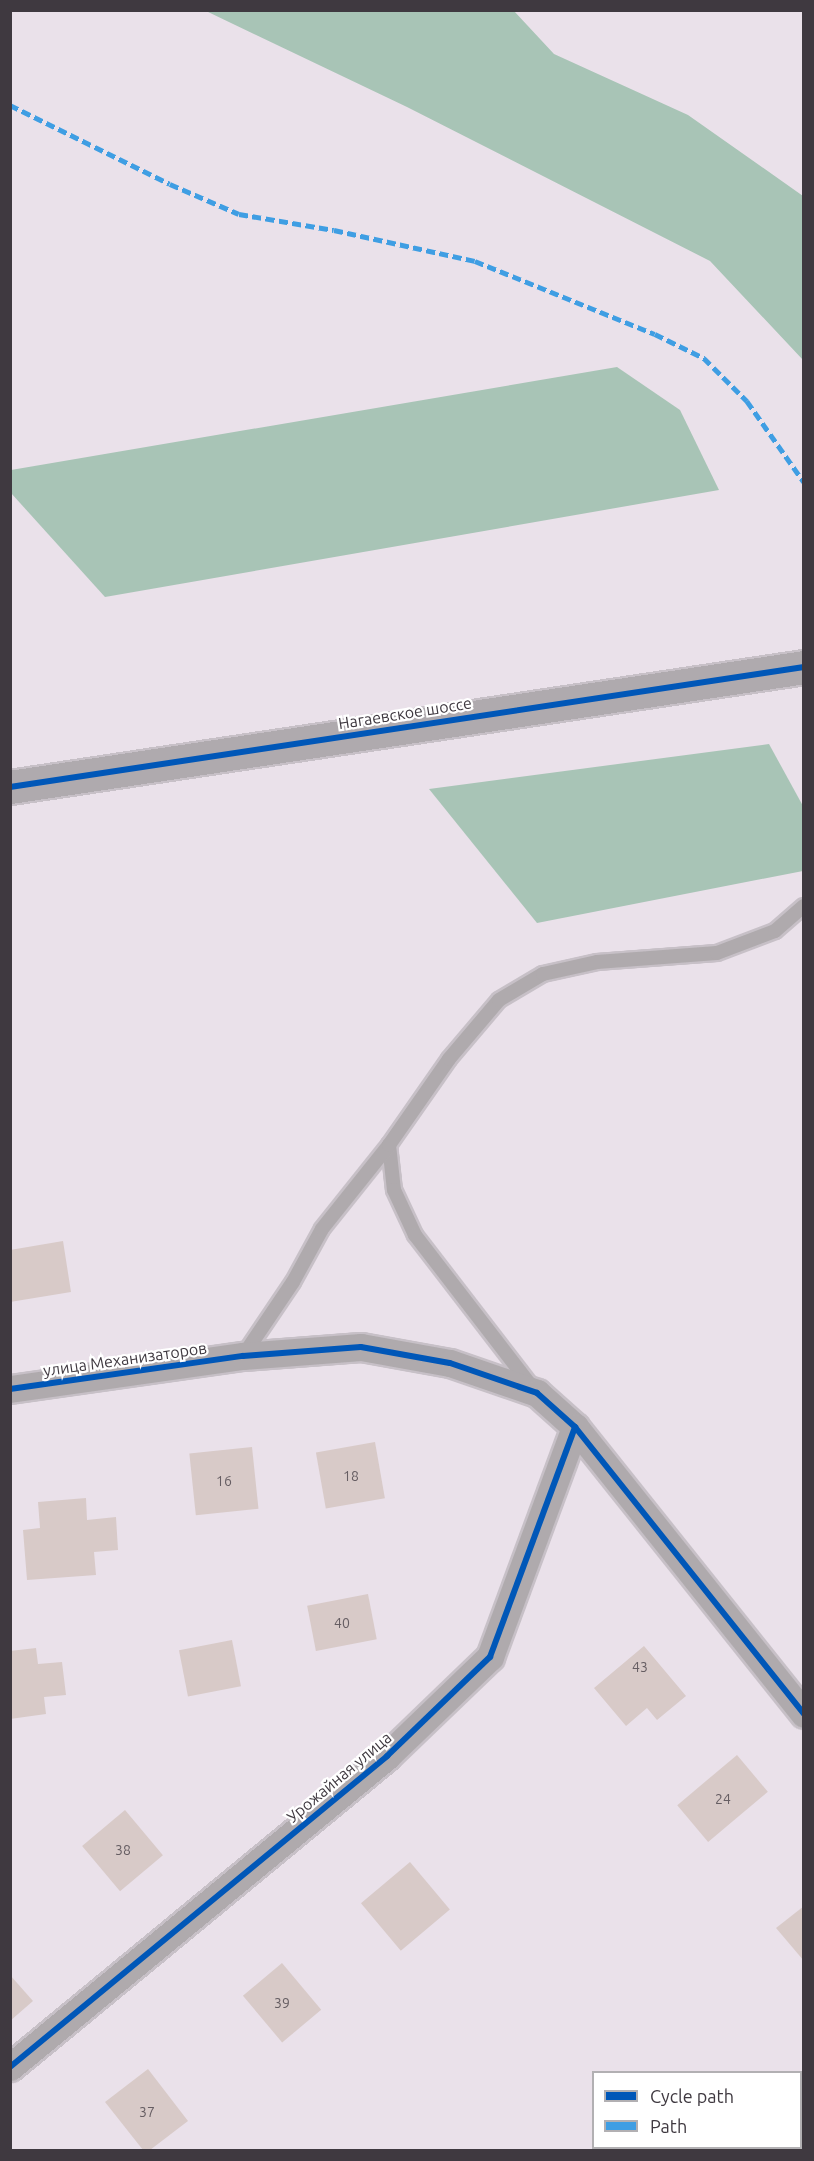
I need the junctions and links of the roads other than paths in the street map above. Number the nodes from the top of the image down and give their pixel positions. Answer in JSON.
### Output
{"nodes":[{"id":1,"x":804,"y":667,"type":"edge"},
{"id":2,"x":10,"y":787,"type":"edge"},
{"id":3,"x":804,"y":906,"type":"edge"},
{"id":4,"x":389,"y":1144,"type":"junction"},
{"id":5,"x":243,"y":1356,"type":"junction"},
{"id":6,"x":10,"y":1389,"type":"edge"},
{"id":7,"x":537,"y":1393,"type":"junction"},
{"id":8,"x":575,"y":1427,"type":"junction"},
{"id":9,"x":804,"y":1714,"type":"edge"},
{"id":10,"x":10,"y":2067,"type":"edge"}],
"edges":[{"from":1,"to":2,"type":"street","name":"Нагаевское шоссе"},
{"from":3,"to":4,"type":"lane"},
{"from":4,"to":5,"type":"lane"},
{"from":4,"to":7,"type":"lane"},
{"from":5,"to":6,"type":"street","name":"улица Механизаторов"},
{"from":5,"to":7,"type":"street","name":"улица Механизаторов"},
{"from":7,"to":8,"type":"street"},
{"from":8,"to":9,"type":"street"},
{"from":8,"to":10,"type":"street","name":"Урожайная улица"}]}
